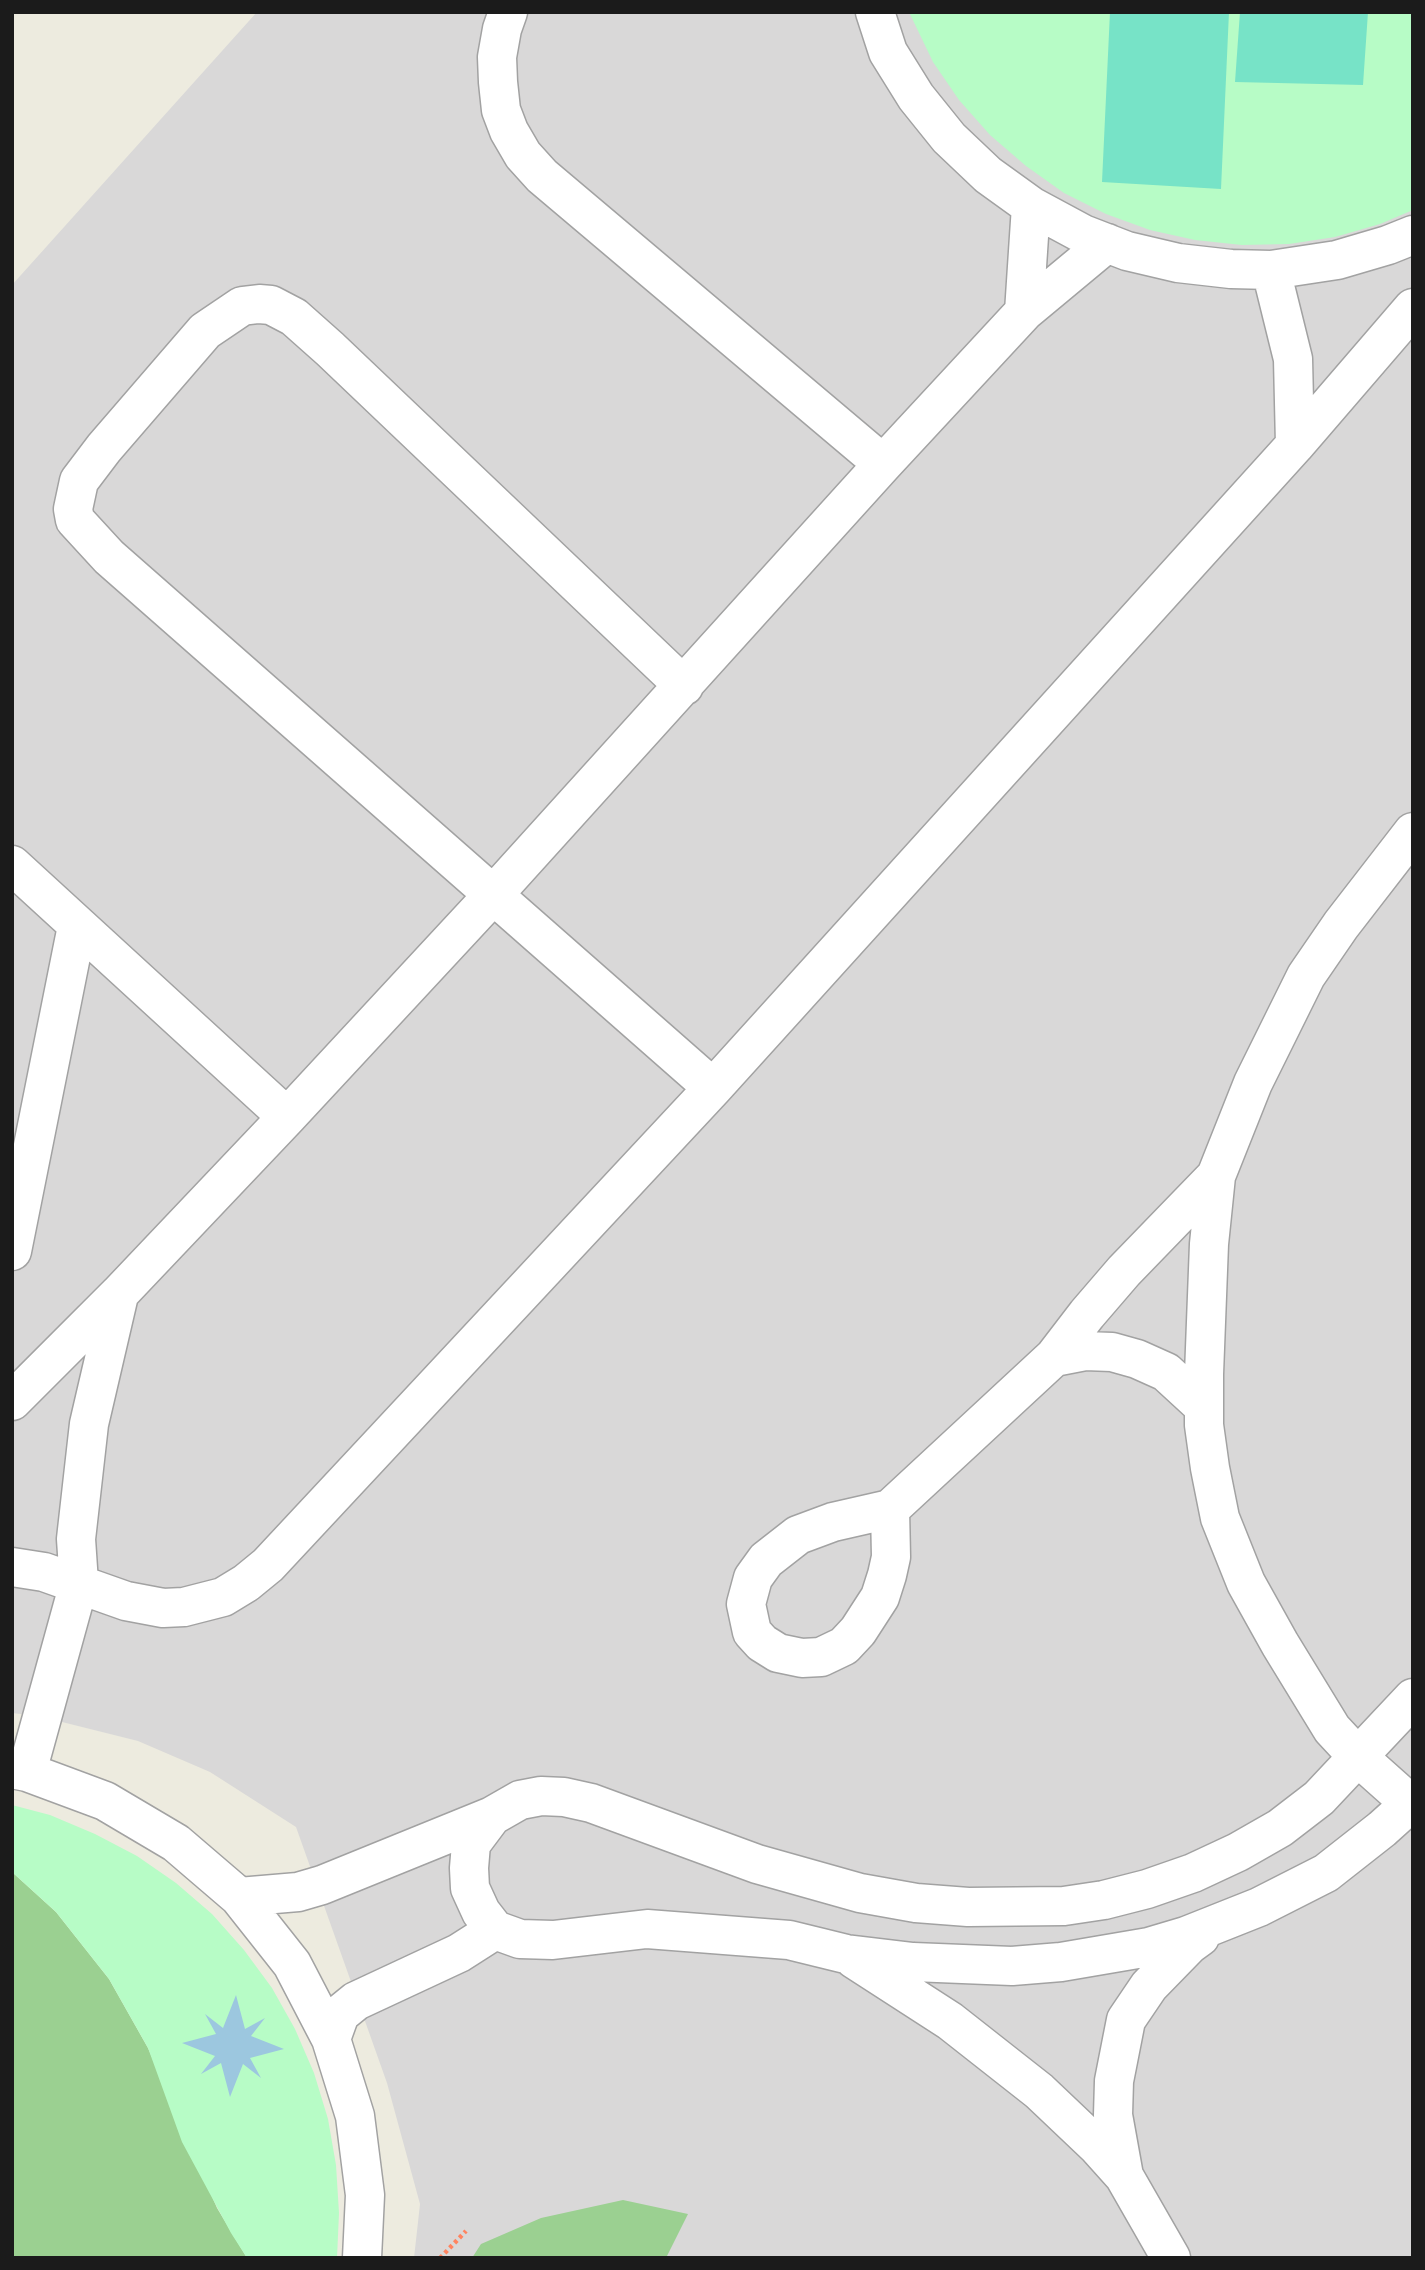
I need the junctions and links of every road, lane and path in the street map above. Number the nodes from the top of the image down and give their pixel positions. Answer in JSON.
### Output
{"nodes":[{"id":1,"x":508,"y":12,"type":"edge"},
{"id":2,"x":875,"y":12,"type":"edge"},
{"id":3,"x":1031,"y":206,"type":"junction"},
{"id":4,"x":1413,"y":235,"type":"edge"},
{"id":5,"x":1107,"y":243,"type":"junction"},
{"id":6,"x":1271,"y":270,"type":"junction"},
{"id":7,"x":1413,"y":308,"type":"edge"},
{"id":8,"x":1024,"y":312,"type":"junction"},
{"id":9,"x":1295,"y":445,"type":"junction"},
{"id":10,"x":883,"y":464,"type":"junction"},
{"id":11,"x":684,"y":686,"type":"junction"},
{"id":12,"x":1413,"y":832,"type":"edge"},
{"id":13,"x":12,"y":866,"type":"edge"},
{"id":14,"x":494,"y":894,"type":"junction"},
{"id":15,"x":77,"y":926,"type":"junction"},
{"id":16,"x":713,"y":1088,"type":"junction"},
{"id":17,"x":287,"y":1117,"type":"junction"},
{"id":18,"x":1216,"y":1176,"type":"junction"},
{"id":19,"x":12,"y":1251,"type":"edge"},
{"id":20,"x":119,"y":1294,"type":"junction"},
{"id":21,"x":1054,"y":1357,"type":"junction"},
{"id":22,"x":12,"y":1401,"type":"edge"},
{"id":23,"x":1204,"y":1406,"type":"junction"},
{"id":24,"x":890,"y":1509,"type":"dead end"},
{"id":25,"x":12,"y":1567,"type":"edge"},
{"id":26,"x":79,"y":1583,"type":"junction"},
{"id":27,"x":1413,"y":1698,"type":"edge"},
{"id":28,"x":1358,"y":1757,"type":"junction"},
{"id":29,"x":20,"y":1770,"type":"edge"},
{"id":30,"x":1412,"y":1803,"type":"edge"},
{"id":31,"x":492,"y":1816,"type":"junction"},
{"id":32,"x":239,"y":1898,"type":"junction"},
{"id":33,"x":1225,"y":1921,"type":"junction"},
{"id":34,"x":495,"y":1930,"type":"junction"},
{"id":35,"x":846,"y":1954,"type":"junction"},
{"id":36,"x":331,"y":2039,"type":"junction"},
{"id":37,"x":1124,"y":2176,"type":"junction"},
{"id":38,"x":466,"y":2231,"type":"dead end"},
{"id":39,"x":362,"y":2258,"type":"edge"},
{"id":40,"x":440,"y":2258,"type":"edge"},
{"id":41,"x":1171,"y":2258,"type":"edge"}],
"edges":[{"from":1,"to":10,"type":"street"},
{"from":2,"to":3,"type":"street"},
{"from":3,"to":5,"type":"street"},
{"from":3,"to":8,"type":"street"},
{"from":4,"to":6,"type":"street"},
{"from":5,"to":6,"type":"street"},
{"from":5,"to":8,"type":"street"},
{"from":6,"to":9,"type":"street"},
{"from":7,"to":9,"type":"street"},
{"from":8,"to":10,"type":"street"},
{"from":9,"to":16,"type":"street"},
{"from":10,"to":11,"type":"street"},
{"from":11,"to":14,"type":"street"},
{"from":11,"to":14,"type":"street"},
{"from":12,"to":18,"type":"street"},
{"from":13,"to":15,"type":"street"},
{"from":14,"to":16,"type":"street"},
{"from":14,"to":17,"type":"street"},
{"from":15,"to":17,"type":"street"},
{"from":15,"to":19,"type":"street"},
{"from":16,"to":26,"type":"street"},
{"from":17,"to":20,"type":"street"},
{"from":18,"to":21,"type":"street"},
{"from":18,"to":23,"type":"street"},
{"from":20,"to":22,"type":"street"},
{"from":20,"to":26,"type":"street"},
{"from":21,"to":23,"type":"street"},
{"from":21,"to":24,"type":"street"},
{"from":23,"to":28,"type":"street"},
{"from":25,"to":26,"type":"street"},
{"from":26,"to":29,"type":"street"},
{"from":27,"to":28,"type":"street"},
{"from":28,"to":30,"type":"street"},
{"from":28,"to":31,"type":"street"},
{"from":29,"to":32,"type":"street"},
{"from":30,"to":33,"type":"street"},
{"from":31,"to":32,"type":"street"},
{"from":31,"to":34,"type":"street"},
{"from":32,"to":36,"type":"street"},
{"from":33,"to":35,"type":"street"},
{"from":33,"to":37,"type":"street"},
{"from":34,"to":35,"type":"street"},
{"from":34,"to":36,"type":"street"},
{"from":35,"to":37,"type":"street"},
{"from":36,"to":39,"type":"street"},
{"from":37,"to":41,"type":"street"},
{"from":38,"to":40,"type":"path"}]}
